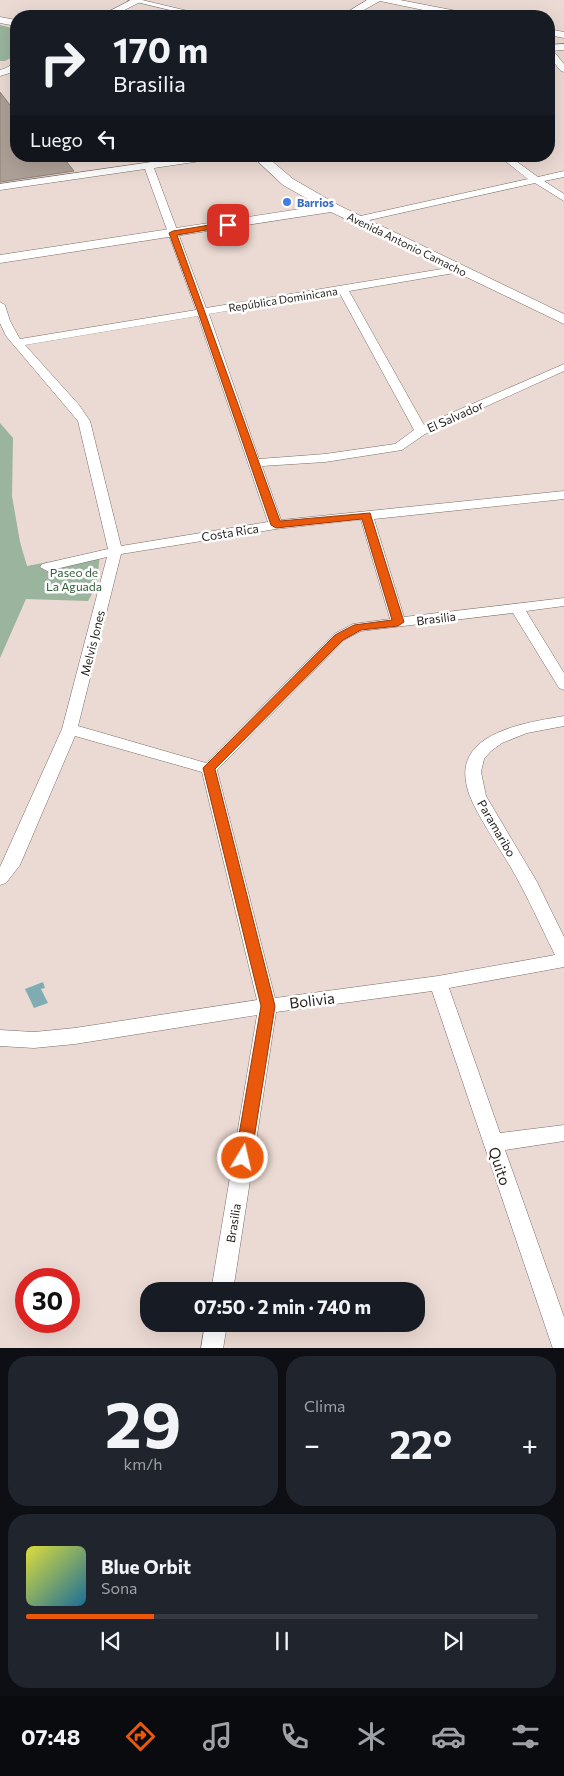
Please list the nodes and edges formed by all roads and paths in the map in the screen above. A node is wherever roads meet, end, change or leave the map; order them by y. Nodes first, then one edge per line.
1 (136, 0) edge
2 (375, 0) edge
3 (384, 0) edge
4 (117, 10) edge
5 (180, 10) edge
6 (357, 10) edge
7 (436, 10) edge
8 (555, 57) edge
9 (564, 69) edge
10 (170, 162) edge
11 (265, 162) edge
12 (511, 162) edge
13 (148, 165) junction
14 (564, 174) edge
15 (536, 180) junction
16 (0, 187) edge
17 (564, 198) edge
18 (333, 208) junction
19 (356, 220) junction
20 (173, 233) junction
21 (0, 259) edge
22 (460, 269) junction
23 (343, 289) junction
24 (0, 305) edge
25 (202, 312) junction
26 (564, 320) edge
27 (17, 343) junction
28 (564, 367) edge
29 (421, 430) junction
30 (255, 463) junction
31 (564, 494) edge
32 (366, 515) junction
33 (276, 525) junction
34 (116, 551) junction
35 (47, 567) dead end
36 (564, 602) edge
37 (517, 608) junction
38 (398, 622) junction
39 (564, 685) edge
40 (564, 721) edge
41 (70, 729) junction
42 (209, 768) junction
43 (0, 878) edge
44 (564, 955) edge
45 (564, 960) edge
46 (438, 983) junction
47 (268, 1006) junction
48 (0, 1038) edge
49 (564, 1133) edge
50 (492, 1143) junction
51 (223, 1282) edge
52 (215, 1332) edge
53 (212, 1348) edge
54 (564, 1348) edge

1 - 4 street
1 - 5 street
2 - 6 street
3 - 7 street
8 - 9 street
10 - 13 street
11 - 18 street, Avenida Antonio Camacho
12 - 15 street
13 - 16 street
13 - 20 street
14 - 15 street
15 - 17 street
15 - 19 street
18 - 19 street, Avenida Antonio Camacho
18 - 20 street
19 - 22 street, Avenida Antonio Camacho
20 - 21 street
20 - 25 street
22 - 23 street, República Dominicana
22 - 26 street, Avenida Antonio Camacho
23 - 25 street, República Dominicana
23 - 29 street
24 - 27 street, Melvis Jones
25 - 27 street, República Dominicana
25 - 30 street
27 - 34 street, Melvis Jones
28 - 29 street, El Salvador
29 - 30 street, El Salvador
30 - 33 street
31 - 32 street, Costa Rica
32 - 33 street, Costa Rica
32 - 38 street
33 - 34 street, Costa Rica
34 - 35 street, Costa Rica
34 - 41 street, Melvis Jones
36 - 37 street, Brasilia
37 - 38 street, Brasilia
37 - 39 street
38 - 42 street, Brasilia
40 - 44 street, Paramaribo
41 - 42 street
41 - 43 street, Melvis Jones
42 - 47 street, Brasilia
45 - 46 street, Bolivia
46 - 47 street, Bolivia
46 - 50 street, Quito
47 - 48 street, Bolivia
47 - 51 street, Brasilia
49 - 50 street
50 - 54 street, Quito
52 - 53 street

